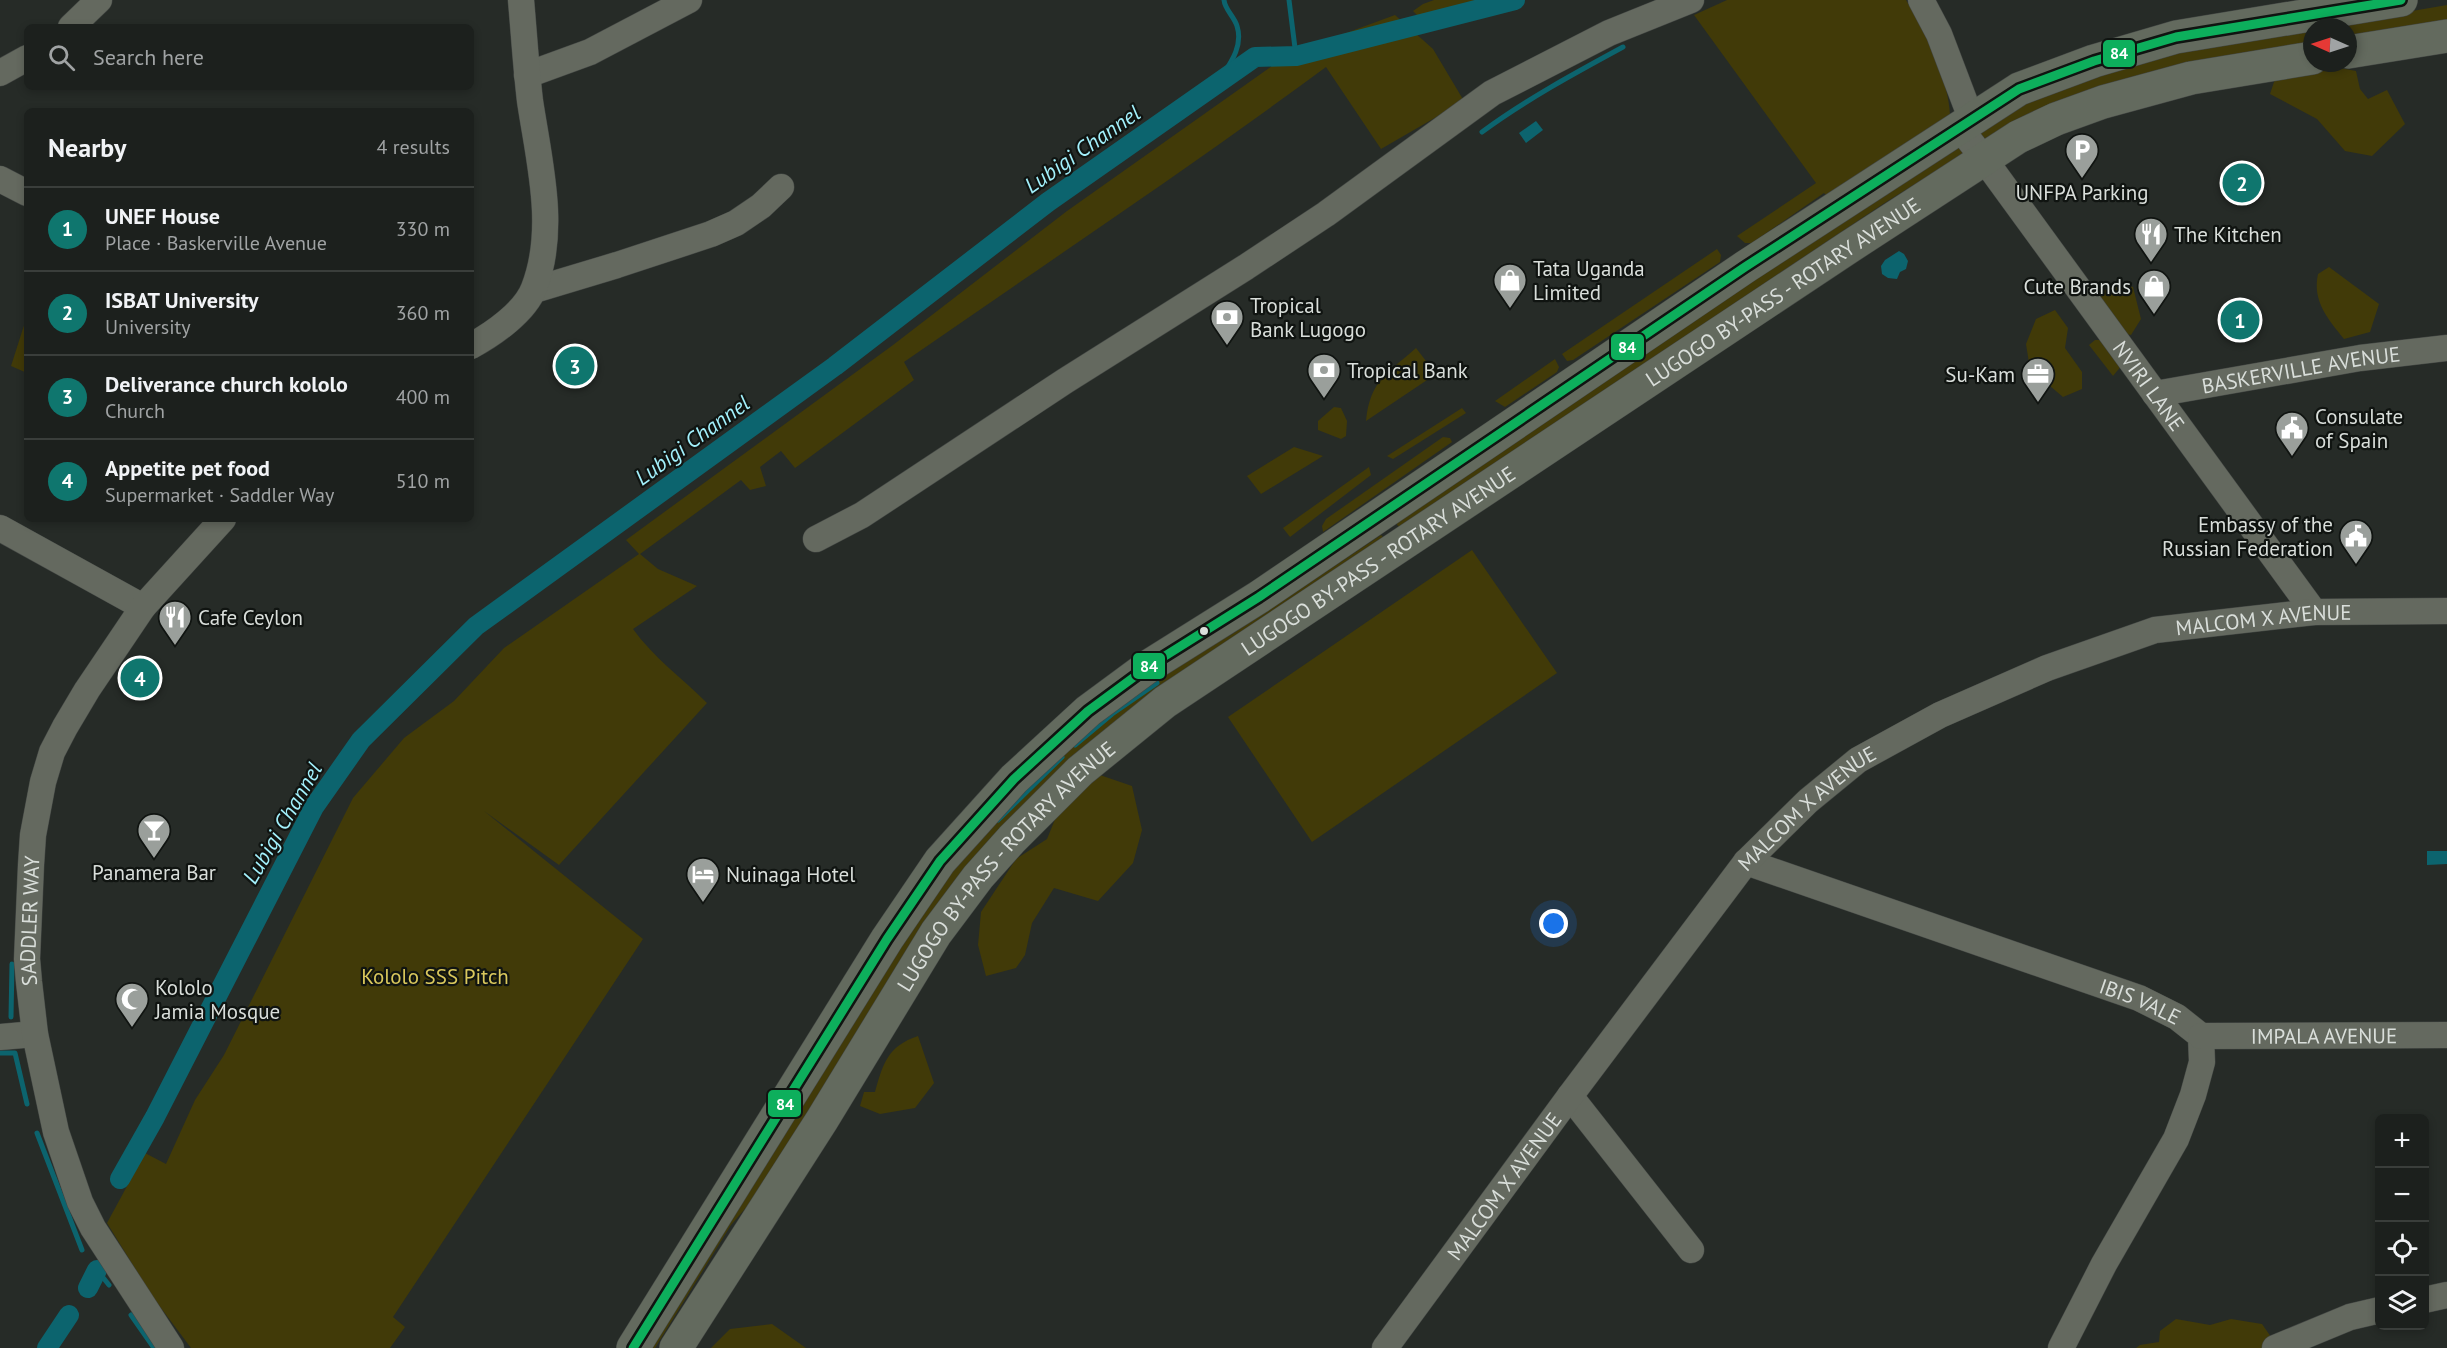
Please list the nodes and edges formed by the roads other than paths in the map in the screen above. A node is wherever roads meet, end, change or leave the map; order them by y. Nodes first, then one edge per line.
1 (99, 0) edge
2 (521, 0) edge
3 (689, 0) edge
4 (1691, 0) edge
5 (1921, 0) edge
6 (2401, 0) edge
7 (74, 24) edge
8 (2447, 36) edge
9 (2357, 51) edge
10 (2303, 59) edge
11 (24, 60) edge
12 (0, 73) edge
13 (527, 75) junction
14 (1966, 123) junction
15 (1984, 159) junction
16 (0, 179) edge
17 (781, 187) dead end
18 (24, 191) edge
19 (534, 290) junction
20 (474, 344) edge
21 (2447, 348) edge
22 (2155, 394) junction
23 (1374, 519) junction
24 (220, 522) edge
25 (0, 528) edge
26 (816, 539) dead end
27 (1399, 547) junction
28 (143, 607) junction
29 (2447, 611) edge
30 (2314, 612) junction
31 (1746, 861) junction
32 (35, 1034) junction
33 (2447, 1035) edge
34 (2201, 1036) junction
35 (0, 1037) edge
36 (1570, 1096) junction
37 (1691, 1250) dead end
38 (2447, 1295) edge
39 (2429, 1299) edge
40 (2375, 1311) edge
41 (171, 1348) edge
42 (633, 1348) edge
43 (676, 1348) edge
44 (1385, 1348) edge
45 (2061, 1348) edge
46 (2275, 1348) edge

1 - 7 street
2 - 13 street
3 - 13 street
4 - 26 street
5 - 14 street, NVIRI LANE
6 - 14 main road, LUGOGO BY-PASS - ROTARY AVENUE
8 - 9 main road
10 - 15 main road, LUGOGO BY-PASS - ROTARY AVENUE
11 - 12 street
13 - 19 street
14 - 15 street, NVIRI LANE
14 - 23 main road, LUGOGO BY-PASS - ROTARY AVENUE
15 - 22 street, NVIRI LANE
15 - 27 main road, LUGOGO BY-PASS - ROTARY AVENUE
16 - 18 street
17 - 19 street
19 - 20 street
21 - 22 street, BASKERVILLE AVENUE
22 - 30 street, NVIRI LANE
23 - 27 main road
23 - 42 main road, LUGOGO BY-PASS - ROTARY AVENUE
24 - 28 street, SADDLER WAY
25 - 28 street
27 - 43 main road, LUGOGO BY-PASS - ROTARY AVENUE
28 - 32 street, SADDLER WAY
29 - 30 street, MALCOM X AVENUE
30 - 31 street, MALCOM X AVENUE
31 - 34 street, IBIS VALE
31 - 36 street, MALCOM X AVENUE
32 - 35 street
32 - 41 street, SADDLER WAY
33 - 34 street, IMPALA AVENUE
34 - 45 street, IBIS VALE
36 - 37 street
36 - 44 street, MALCOM X AVENUE
38 - 39 street
40 - 46 street

